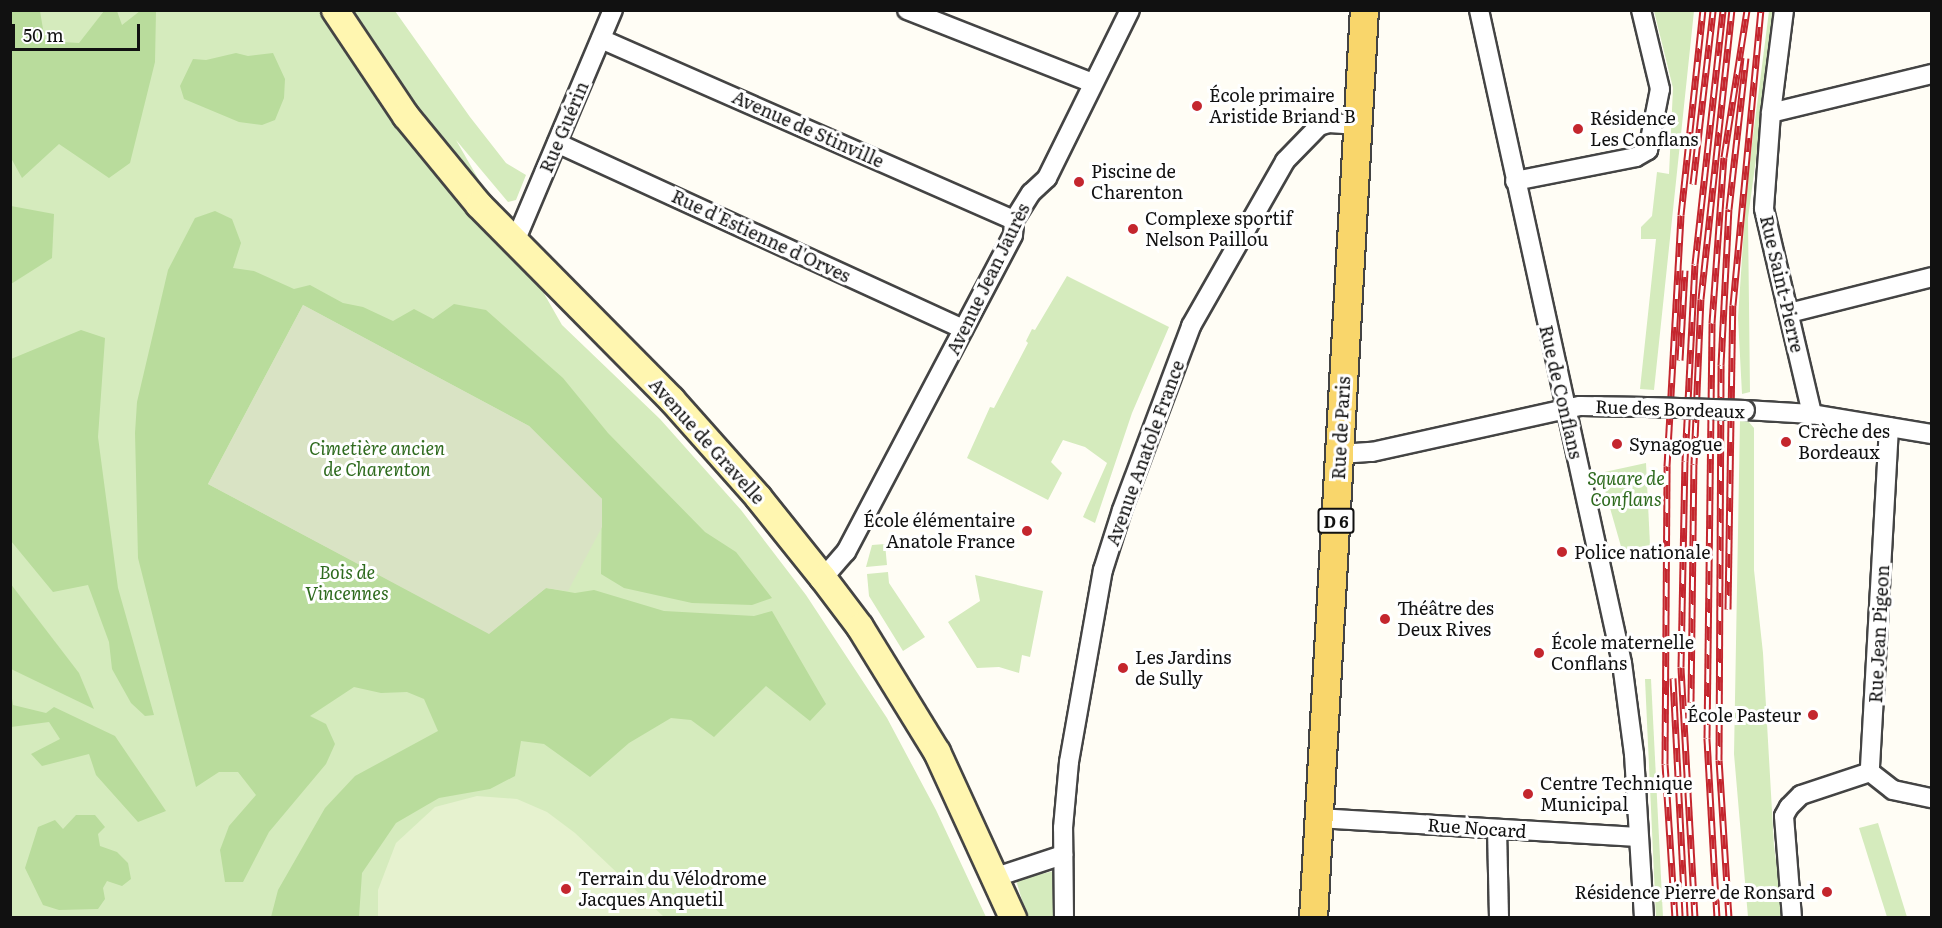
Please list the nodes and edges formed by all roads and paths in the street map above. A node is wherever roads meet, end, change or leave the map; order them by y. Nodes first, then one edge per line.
1 (335, 10) edge
2 (614, 10) edge
3 (907, 10) edge
4 (1130, 10) edge
5 (1364, 10) edge
6 (1479, 10) edge
7 (1641, 10) edge
8 (1784, 10) edge
9 (601, 39) junction
10 (1932, 74) edge
11 (1092, 83) junction
12 (1771, 113) junction
13 (1358, 125) junction
14 (557, 143) junction
15 (1515, 181) junction
16 (1014, 220) junction
17 (514, 244) junction
18 (1932, 277) edge
19 (1789, 313) junction
20 (964, 329) junction
21 (1566, 410) junction
22 (1812, 414) junction
23 (1889, 427) junction
24 (1932, 434) edge
25 (1340, 454) junction
26 (823, 578) junction
27 (1870, 772) junction
28 (1932, 798) edge
29 (1318, 818) junction
30 (1497, 829) junction
31 (1637, 837) junction
32 (1063, 855) junction
33 (996, 877) junction
34 (1013, 918) edge
35 (1064, 918) edge
36 (1313, 918) edge
37 (1499, 918) edge
38 (1644, 918) edge
39 (1792, 918) edge

1 - 17 street, Avenue de Gravelle
2 - 9 street, Rue Guérin
3 - 11 street
4 - 11 street, Avenue Jean Jaurès
5 - 13 main road, Rue de Paris / D 6
6 - 15 street, Rue de Conflans
7 - 15 street
8 - 12 street, Rue Saint-Pierre
9 - 14 street, Rue Guérin
9 - 16 street, Avenue de Stinville
10 - 12 street
11 - 16 street, Avenue Jean Jaurès
12 - 19 street, Rue Saint-Pierre
13 - 25 main road, Rue de Paris / D 6
13 - 32 street, Avenue Anatole France
14 - 17 street, Rue Guérin
14 - 20 street, Rue d'Estienne d'Orves
15 - 21 street, Rue de Conflans
16 - 20 street, Avenue Jean Jaurès
17 - 26 street, Avenue de Gravelle
18 - 19 street
19 - 22 street, Rue Saint-Pierre
20 - 26 street, Avenue Jean Jaurès
21 - 22 street, Rue des Bordeaux, bridge
21 - 25 street, Rue des Bordeaux
21 - 31 street, Rue de Conflans
22 - 23 street, Rue des Bordeaux
23 - 24 street, Rue des Bordeaux
23 - 27 street, Rue Jean Pigeon
25 - 29 main road, Rue de Paris / D 6
26 - 33 street, Avenue de Gravelle
27 - 28 street
27 - 39 street
29 - 30 street, Rue Nocard
29 - 36 main road, Rue de Paris / D 6
30 - 31 street, Rue Nocard
30 - 37 street
31 - 38 street, Rue de Conflans
32 - 33 street
32 - 35 street, Avenue Anatole France
33 - 34 street, Avenue de Gravelle

